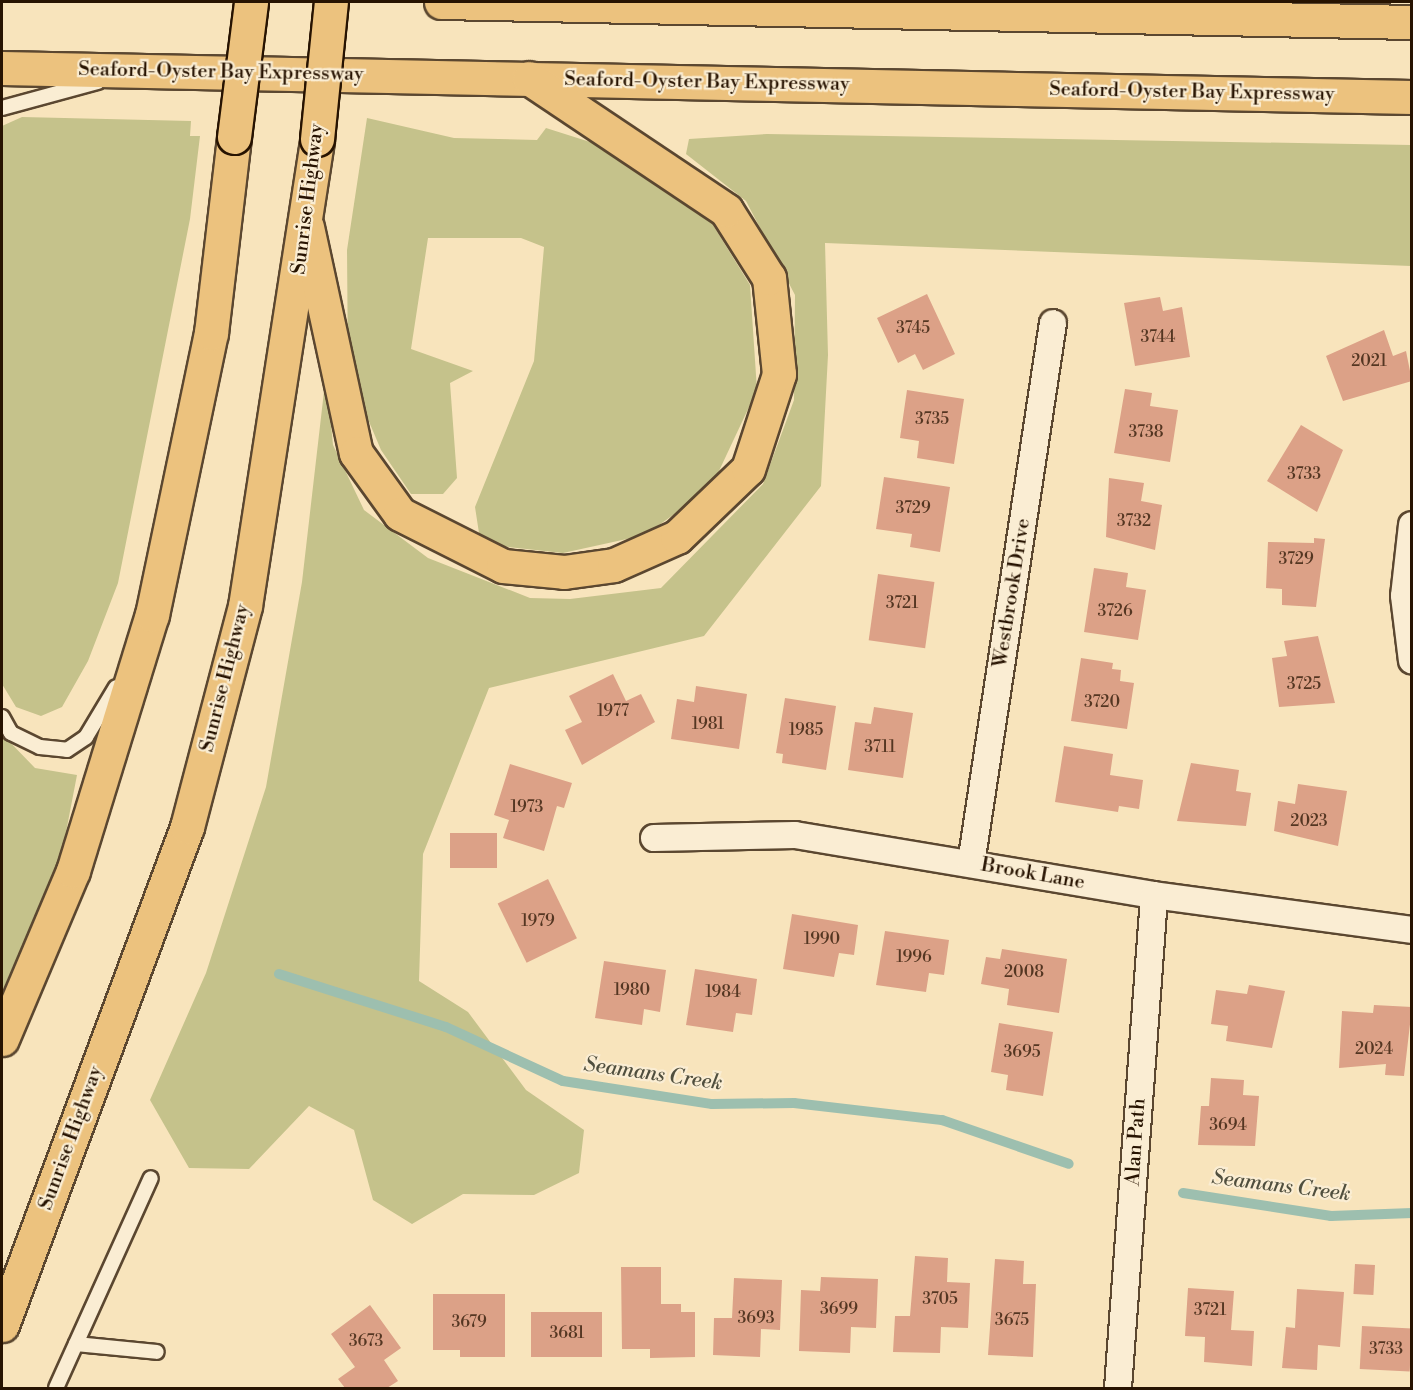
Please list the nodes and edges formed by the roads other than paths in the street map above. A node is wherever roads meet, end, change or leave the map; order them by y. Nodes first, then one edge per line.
1 (251, 2) edge
2 (331, 2) edge
3 (441, 2) edge
4 (533, 2) edge
5 (1412, 22) edge
6 (2, 68) edge
7 (154, 71) junction
8 (529, 78) junction
9 (1412, 97) edge
10 (2, 108) edge
11 (307, 227) junction
12 (1053, 323) dead end
13 (1412, 525) edge
14 (152, 615) junction
15 (1412, 661) edge
16 (2, 717) edge
17 (654, 838) dead end
18 (972, 864) junction
19 (1154, 895) junction
20 (1412, 930) edge
21 (2, 1039) edge
22 (151, 1178) dead end
23 (2, 1325) edge
24 (76, 1344) junction
25 (157, 1352) dead end
26 (56, 1389) edge
27 (1118, 1389) edge

1 - 14 highway, bridge
2 - 11 highway, Sunrise Highway, bridge
3 - 4 highway
4 - 5 highway
6 - 7 highway, Seaford-Oyster Bay Expressway
7 - 8 highway, Seaford-Oyster Bay Expressway
7 - 10 lane
8 - 9 highway, Seaford-Oyster Bay Expressway
8 - 11 highway
11 - 23 highway, Sunrise Highway
12 - 18 street, Westbrook Drive
13 - 15 street
14 - 16 lane
14 - 21 highway
17 - 18 street, Brook Lane
18 - 19 street, Brook Lane
19 - 20 street, Brook Lane
19 - 27 street, Alan Path
22 - 24 lane
24 - 25 lane
24 - 26 lane

